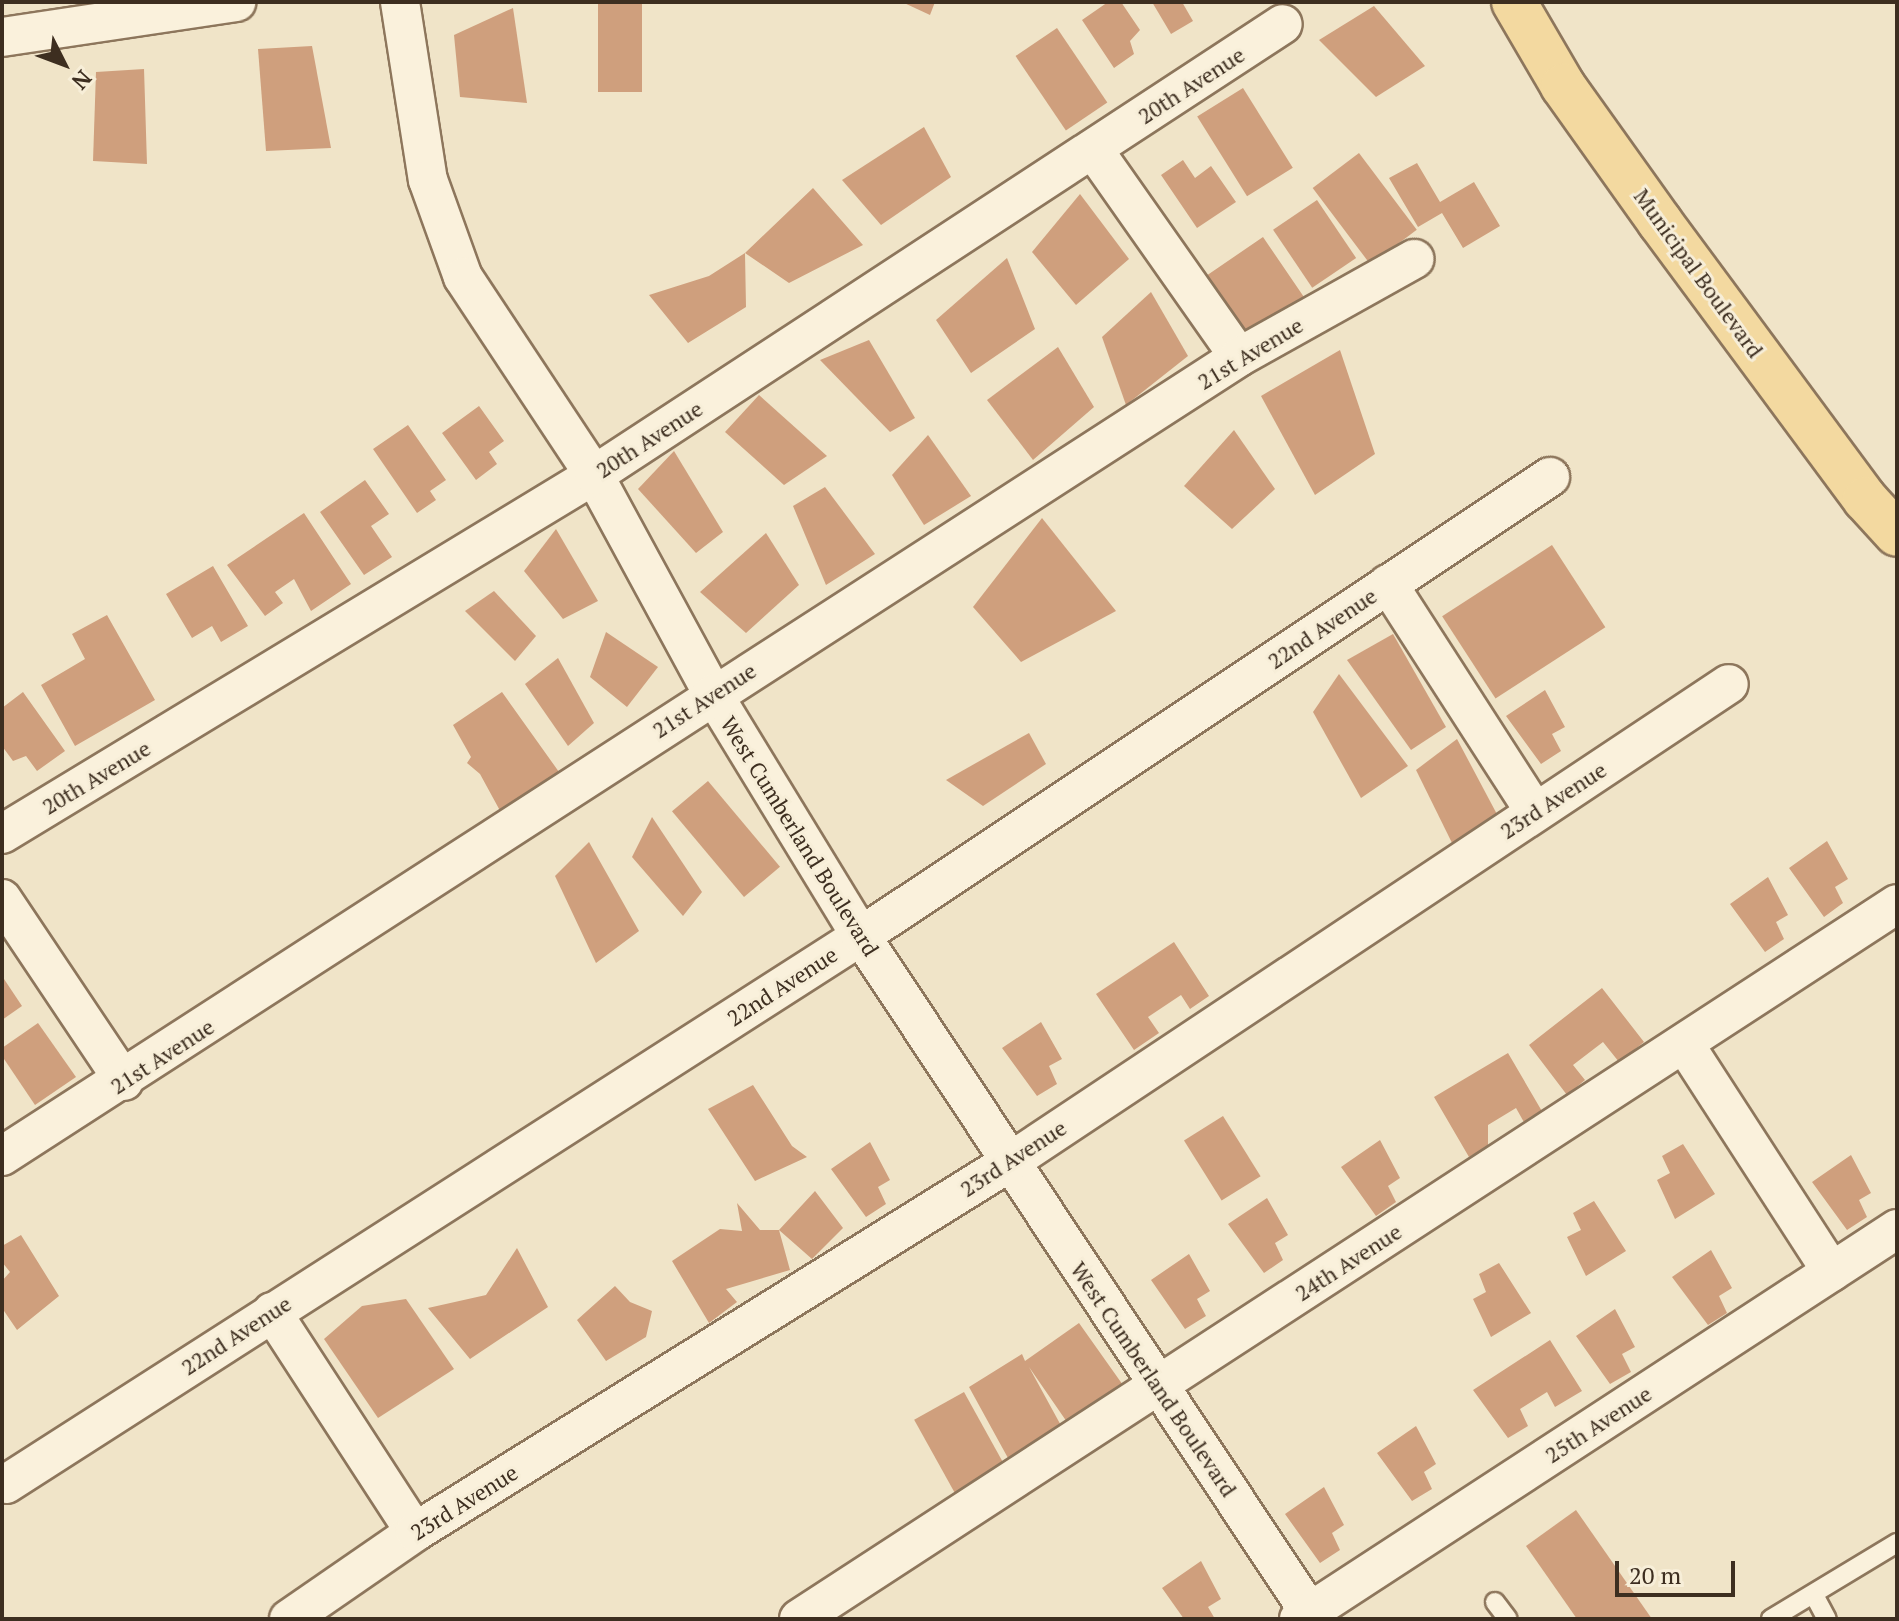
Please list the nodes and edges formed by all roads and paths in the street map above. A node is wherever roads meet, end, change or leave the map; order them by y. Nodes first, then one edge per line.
1 (236, 2) edge
2 (400, 2) edge
3 (1514, 2) edge
4 (1283, 24) dead end
5 (2, 37) edge
6 (1093, 149) junction
7 (1414, 259) dead end
8 (1239, 357) junction
9 (594, 475) junction
10 (1550, 477) dead end
11 (1897, 534) edge
12 (1388, 584) junction
13 (1729, 684) dead end
14 (713, 694) junction
15 (1535, 812) junction
16 (2, 834) edge
17 (2, 899) edge
18 (1897, 904) edge
19 (861, 936) junction
20 (1685, 1045) junction
21 (124, 1081) junction
22 (2, 1156) edge
23 (1010, 1162) junction
24 (1897, 1229) edge
25 (1832, 1272) junction
26 (272, 1312) junction
27 (1157, 1386) junction
28 (6, 1484) dead end
29 (415, 1532) junction
30 (1897, 1543) edge
31 (1814, 1595) junction
32 (1495, 1602) dead end
33 (1308, 1617) edge
34 (289, 1619) edge
35 (799, 1619) edge
36 (1508, 1619) edge
37 (1771, 1619) edge
38 (1827, 1619) edge

1 - 5 street
2 - 9 street, West Cumberland Boulevard
3 - 11 main road, Municipal Boulevard
4 - 6 street, 20th Avenue
6 - 8 street
6 - 9 street, 20th Avenue
7 - 8 street, 21st Avenue
8 - 14 street, 21st Avenue
9 - 14 street, West Cumberland Boulevard
9 - 16 street, 20th Avenue
10 - 12 street, 22nd Avenue
12 - 15 street
12 - 19 street, 22nd Avenue
13 - 15 street, 23rd Avenue
14 - 19 street, West Cumberland Boulevard
14 - 21 street, 21st Avenue
15 - 23 street, 23rd Avenue
17 - 21 street
18 - 20 street, 24th Avenue
19 - 23 street, West Cumberland Boulevard
19 - 26 street, 22nd Avenue
20 - 25 street
20 - 27 street, 24th Avenue
21 - 22 street, 21st Avenue
23 - 27 street, West Cumberland Boulevard
23 - 29 street, 23rd Avenue
24 - 25 street, 25th Avenue
25 - 33 street, 25th Avenue
26 - 28 street, 22nd Avenue
26 - 29 street
27 - 33 street, West Cumberland Boulevard
27 - 35 street, 24th Avenue
29 - 34 street, 23rd Avenue
30 - 31 lane
31 - 37 lane
31 - 38 lane
32 - 36 lane

